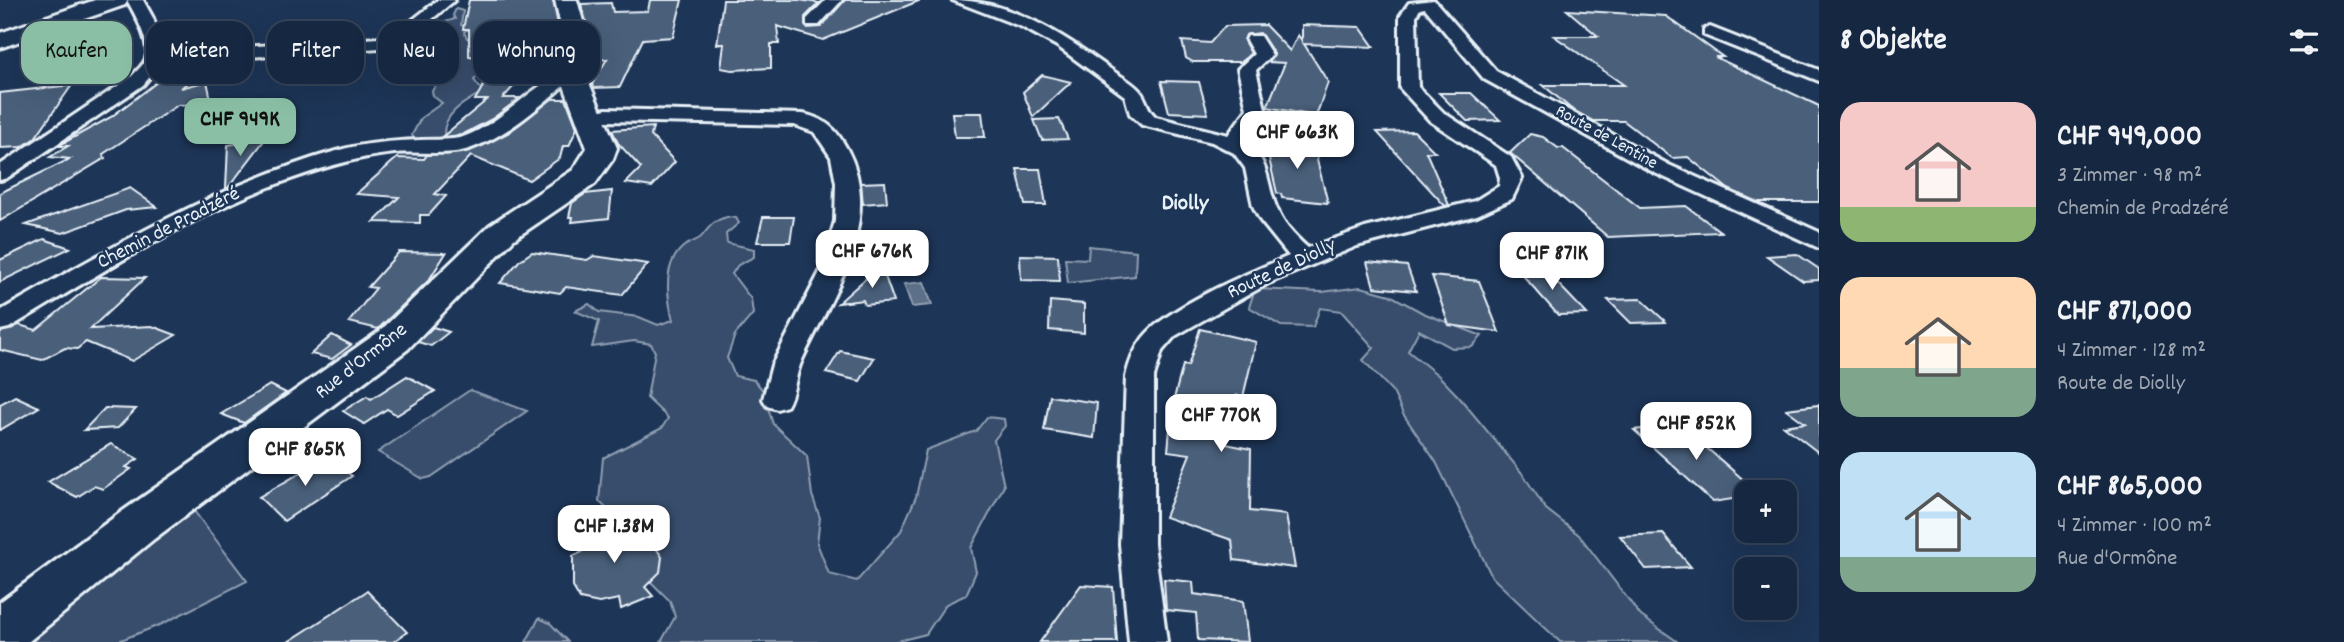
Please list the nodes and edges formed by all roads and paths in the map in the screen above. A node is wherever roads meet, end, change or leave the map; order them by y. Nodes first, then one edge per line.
1 (117, 0) edge
2 (135, 0) edge
3 (447, 0) edge
4 (566, 0) edge
5 (834, 0) edge
6 (960, 0) edge
7 (1427, 1) edge
8 (146, 22) edge
9 (813, 22) dead end
10 (1710, 32) dead end
11 (1254, 40) dead end
12 (0, 41) edge
13 (253, 52) edge
14 (146, 70) edge
15 (1819, 76) edge
16 (584, 100) junction
17 (1232, 144) junction
18 (0, 174) edge
19 (1818, 239) edge
20 (1304, 256) junction
21 (0, 322) edge
22 (777, 399) dead end
23 (0, 633) edge
24 (1148, 642) edge

1 - 12 street
2 - 8 street
3 - 13 street
4 - 16 street
5 - 9 street
6 - 17 street
7 - 19 street, Route de Lentine
7 - 20 street, Route de Diolly
10 - 15 street
11 - 17 street
14 - 18 street
16 - 21 street, Chemin de Pradzéré
16 - 22 street
16 - 23 street, Rue d'Ormône
17 - 20 street
20 - 24 street, Route de Diolly

